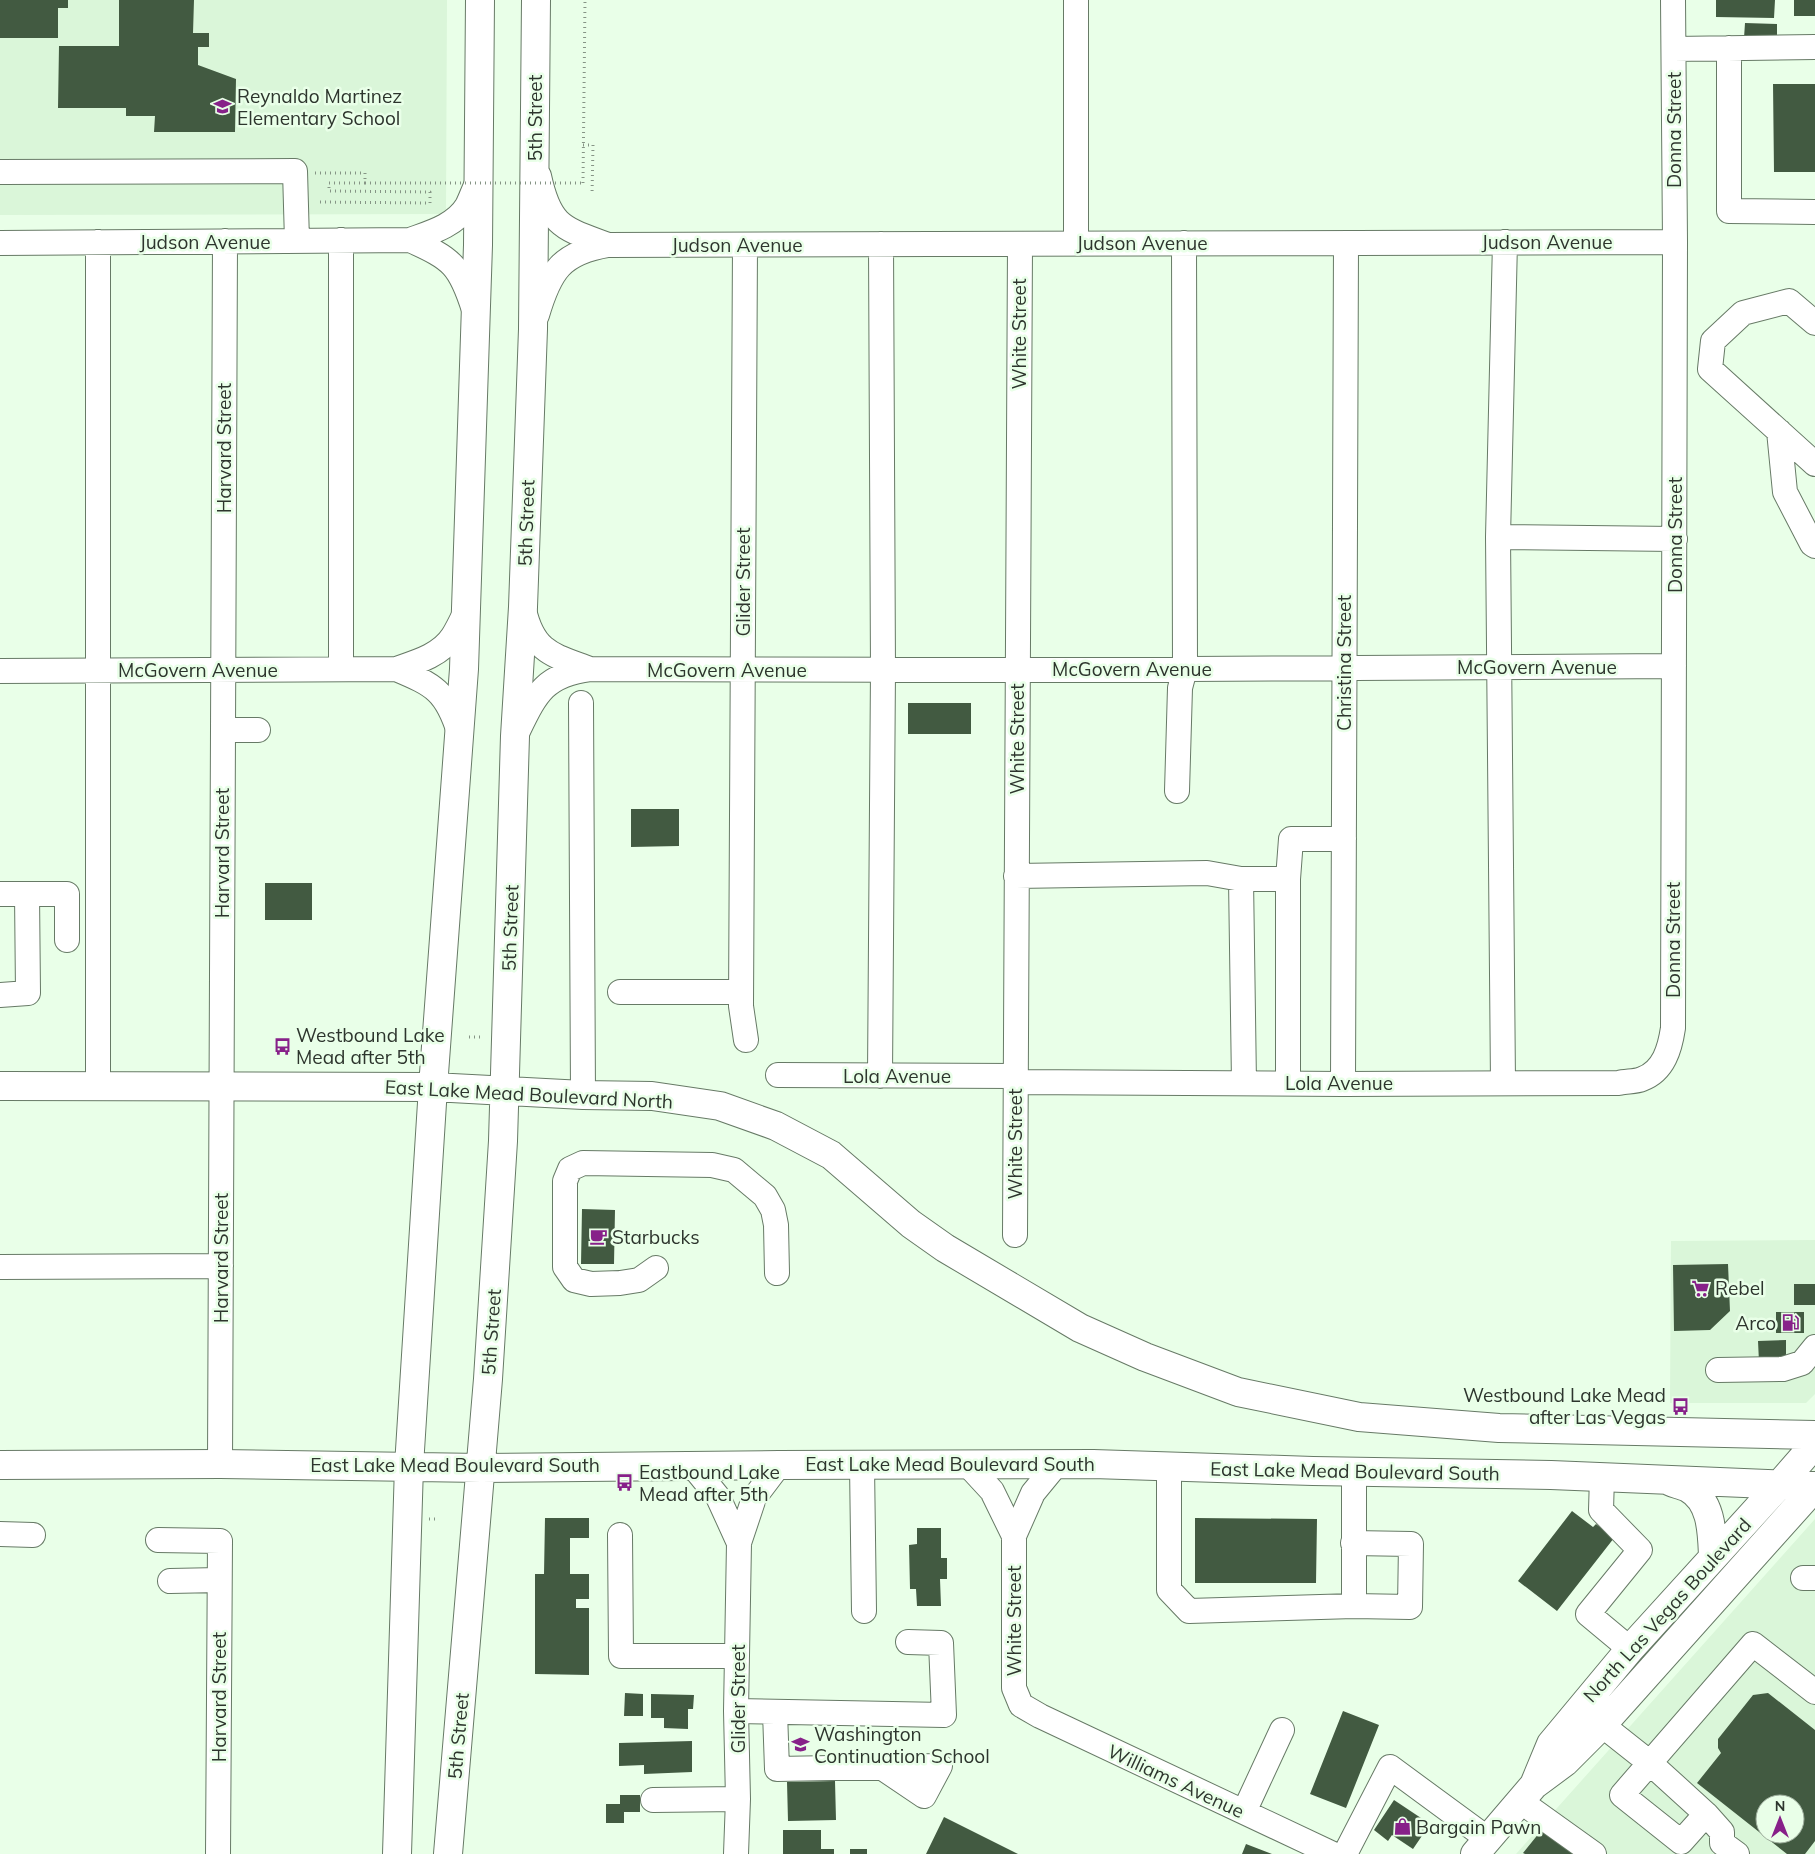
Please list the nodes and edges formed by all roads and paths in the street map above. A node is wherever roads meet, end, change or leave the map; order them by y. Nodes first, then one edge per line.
1 (480, 0) edge
2 (536, 0) edge
3 (585, 0) edge
4 (1076, 0) edge
5 (1674, 0) edge
6 (1815, 47) edge
7 (1674, 48) junction
8 (1729, 48) junction
9 (583, 145) junction
10 (534, 153) junction
11 (0, 172) edge
12 (312, 173) dead end
13 (478, 181) junction
14 (366, 183) junction
15 (592, 195) dead end
16 (312, 202) dead end
17 (1815, 212) edge
18 (341, 240) junction
19 (410, 240) junction
20 (297, 241) junction
21 (98, 242) junction
22 (225, 242) junction
23 (1505, 242) junction
24 (1675, 242) junction
25 (0, 243) edge
26 (1346, 243) junction
27 (881, 244) junction
28 (1020, 244) junction
29 (1076, 244) junction
30 (1184, 244) junction
31 (608, 245) junction
32 (745, 245) junction
33 (476, 314) junction
34 (1811, 315) edge
35 (533, 329) junction
36 (1779, 431) junction
37 (1815, 464) edge
38 (1498, 537) junction
39 (1674, 539) junction
40 (1815, 546) edge
41 (524, 607) junction
42 (466, 611) junction
43 (1674, 666) junction
44 (1500, 667) junction
45 (396, 668) junction
46 (1344, 668) junction
47 (341, 669) junction
48 (590, 669) junction
49 (1185, 669) junction
50 (98, 670) junction
51 (223, 670) junction
52 (743, 670) junction
53 (883, 670) junction
54 (1018, 670) junction
55 (0, 671) edge
56 (581, 703) dead end
57 (223, 730) junction
58 (258, 730) dead end
59 (459, 732) junction
60 (515, 736) junction
61 (1177, 791) dead end
62 (1344, 839) junction
63 (1016, 876) junction
64 (1241, 879) junction
65 (1288, 879) junction
66 (0, 894) edge
67 (27, 894) junction
68 (67, 940) dead end
69 (620, 992) dead end
70 (741, 992) junction
71 (0, 995) edge
72 (468, 1037) dead end
73 (485, 1037) dead end
74 (746, 1040) dead end
75 (1659, 1067) joint
76 (778, 1075) dead end
77 (880, 1076) junction
78 (1015, 1079) junction
79 (1244, 1083) junction
80 (1288, 1083) junction
81 (1503, 1083) junction
82 (1342, 1084) junction
83 (0, 1086) edge
84 (98, 1087) junction
85 (222, 1087) junction
86 (433, 1087) junction
87 (504, 1092) junction
88 (583, 1095) junction
89 (1015, 1235) dead end
90 (221, 1266) junction
91 (0, 1267) edge
92 (656, 1268) dead end
93 (777, 1273) dead end
94 (1815, 1348) edge
95 (1718, 1370) dead end
96 (1815, 1435) edge
97 (1815, 1444) edge
98 (29, 1464) junction
99 (220, 1464) junction
100 (0, 1465) edge
101 (692, 1465) junction
102 (779, 1465) junction
103 (862, 1465) junction
104 (968, 1465) junction
105 (1056, 1465) junction
106 (1169, 1465) junction
107 (409, 1466) junction
108 (481, 1468) junction
109 (1354, 1472) junction
110 (1602, 1478) junction
111 (0, 1480) edge
112 (1665, 1480) junction
113 (1780, 1484) junction
114 (1815, 1486) edge
115 (0, 1534) edge
116 (33, 1535) dead end
117 (620, 1535) dead end
118 (1014, 1536) junction
119 (158, 1540) dead end
120 (739, 1543) junction
121 (1353, 1543) junction
122 (1714, 1556) junction
123 (219, 1580) junction
124 (170, 1581) dead end
125 (1354, 1606) junction
126 (864, 1611) dead end
127 (908, 1642) dead end
128 (1630, 1649) junction
129 (737, 1656) junction
130 (1815, 1692) edge
131 (1020, 1705) joint
132 (736, 1711) junction
133 (775, 1712) junction
134 (1602, 1725) junction
135 (1282, 1730) dead end
136 (1650, 1763) junction
137 (881, 1767) dead end
138 (1527, 1793) junction
139 (738, 1798) junction
140 (653, 1800) dead end
141 (1244, 1812) junction
142 (1706, 1814) junction
143 (1482, 1846) edge
144 (1724, 1850) edge
145 (218, 1854) edge
146 (397, 1854) edge
147 (448, 1854) edge
148 (736, 1854) edge
149 (1333, 1854) edge
150 (1345, 1854) edge
151 (1594, 1854) edge

1 - 13 main road
2 - 10 main road, 5th Street
3 - 9 path
4 - 29 street
5 - 7 street, Donna Street
6 - 8 street
7 - 8 street
7 - 24 street, Donna Street
8 - 17 street
9 - 14 path, bridge
9 - 15 path
10 - 31 street, Judson Avenue
10 - 35 main road, 5th Street
11 - 20 street
12 - 14 path
13 - 19 street, Judson Avenue
13 - 33 main road
14 - 16 path
18 - 19 street, Judson Avenue
18 - 20 street, Judson Avenue
18 - 47 street
19 - 33 street, Judson Avenue
20 - 22 street, Judson Avenue
21 - 22 street, Judson Avenue
21 - 25 street, Judson Avenue
21 - 50 street
22 - 51 street, Harvard Street
23 - 24 street, Judson Avenue
23 - 26 street, Judson Avenue
23 - 38 street
24 - 39 street, Donna Street
26 - 30 street, Judson Avenue
26 - 46 street, Christina Street
27 - 28 street, Judson Avenue
27 - 32 street, Judson Avenue
27 - 53 street
28 - 29 street, Judson Avenue
28 - 54 street, White Street
29 - 30 street, Judson Avenue
30 - 49 street
31 - 32 street, Judson Avenue
31 - 35 street, Judson Avenue
32 - 52 street, Glider Street
33 - 42 main road
34 - 36 street
35 - 41 main road, 5th Street
36 - 37 street
36 - 40 street
38 - 39 street
38 - 44 street
39 - 43 street, Donna Street
41 - 48 street, McGovern Avenue
41 - 60 main road, 5th Street
42 - 45 street, McGovern Avenue
42 - 59 main road
43 - 44 street, McGovern Avenue
43 - 75 street, Donna Street
44 - 46 street, McGovern Avenue
44 - 81 street
45 - 47 street, McGovern Avenue
45 - 59 street, McGovern Avenue
46 - 49 street, McGovern Avenue
46 - 62 street, Christina Street
47 - 51 street, McGovern Avenue
48 - 52 street, McGovern Avenue
48 - 60 street, McGovern Avenue
49 - 54 street, McGovern Avenue
49 - 61 street
50 - 51 street, McGovern Avenue
50 - 55 street, McGovern Avenue
50 - 84 street
51 - 57 street, Harvard Street
52 - 53 street, McGovern Avenue
52 - 70 street, Glider Street
53 - 54 street, McGovern Avenue
53 - 77 street
54 - 63 street, White Street
56 - 88 street
57 - 58 street
57 - 85 street, Harvard Street
59 - 86 main road
60 - 87 main road, 5th Street
62 - 65 street
62 - 82 street, Christina Street
63 - 64 street
63 - 78 street, White Street
64 - 65 street
64 - 79 street
65 - 80 street
66 - 67 street
67 - 68 street
67 - 71 street
69 - 70 street
70 - 74 street, Glider Street
72 - 73 path
75 - 81 street, Lola Avenue
76 - 77 street, Lola Avenue
77 - 78 street, Lola Avenue
78 - 79 street, Lola Avenue
78 - 89 street, White Street
79 - 80 street, Lola Avenue
80 - 82 street, Lola Avenue
81 - 82 street, Lola Avenue
83 - 84 main road, East Lake Mead Boulevard North
84 - 85 main road, East Lake Mead Boulevard North
85 - 86 main road, East Lake Mead Boulevard North
85 - 90 street, Harvard Street
86 - 87 main road, East Lake Mead Boulevard North
86 - 107 main road
87 - 88 main road, East Lake Mead Boulevard North
87 - 108 main road, 5th Street
88 - 96 main road, East Lake Mead Boulevard North
90 - 91 street
90 - 99 street, Harvard Street
92 - 93 street
94 - 95 street
97 - 113 main road, North Las Vegas Boulevard
98 - 99 main road, East Lake Mead Boulevard South
98 - 100 main road, East Lake Mead Boulevard South
98 - 111 main road
99 - 107 main road, East Lake Mead Boulevard South
101 - 102 main road, East Lake Mead Boulevard South
101 - 108 main road, East Lake Mead Boulevard South
101 - 120 street, Glider Street
102 - 103 main road, East Lake Mead Boulevard South
102 - 120 street, Glider Street
103 - 104 main road, East Lake Mead Boulevard South
103 - 126 street
104 - 105 main road, East Lake Mead Boulevard South
104 - 118 street, White Street
105 - 106 main road, East Lake Mead Boulevard South
105 - 118 street, White Street
106 - 109 main road, East Lake Mead Boulevard South
106 - 125 street
107 - 108 main road, East Lake Mead Boulevard South
107 - 146 main road
108 - 147 main road, 5th Street
109 - 110 main road, East Lake Mead Boulevard South
109 - 121 street
110 - 112 main road, East Lake Mead Boulevard South
110 - 128 street
112 - 113 main road, East Lake Mead Boulevard South
112 - 122 main road
113 - 114 main road, East Lake Mead Boulevard South
113 - 122 main road, North Las Vegas Boulevard
114 - 134 main road, North Las Vegas Boulevard
115 - 116 street
117 - 129 street
118 - 131 street, White Street
119 - 123 street, Harvard Street
120 - 129 street, Glider Street
121 - 125 street
121 - 125 street
122 - 128 main road, North Las Vegas Boulevard
123 - 124 street
123 - 145 street, Harvard Street
127 - 133 street
128 - 138 main road, North Las Vegas Boulevard
129 - 132 street, Glider Street
130 - 136 street
131 - 141 street, Williams Avenue
132 - 133 street
132 - 139 street, Glider Street
133 - 137 street
134 - 136 street
134 - 138 main road, North Las Vegas Boulevard
135 - 141 street
136 - 142 street
136 - 142 street
138 - 143 main road, North Las Vegas Boulevard
138 - 151 street
139 - 140 street
139 - 148 street, Glider Street
141 - 149 street, Williams Avenue
142 - 144 street
143 - 150 street

